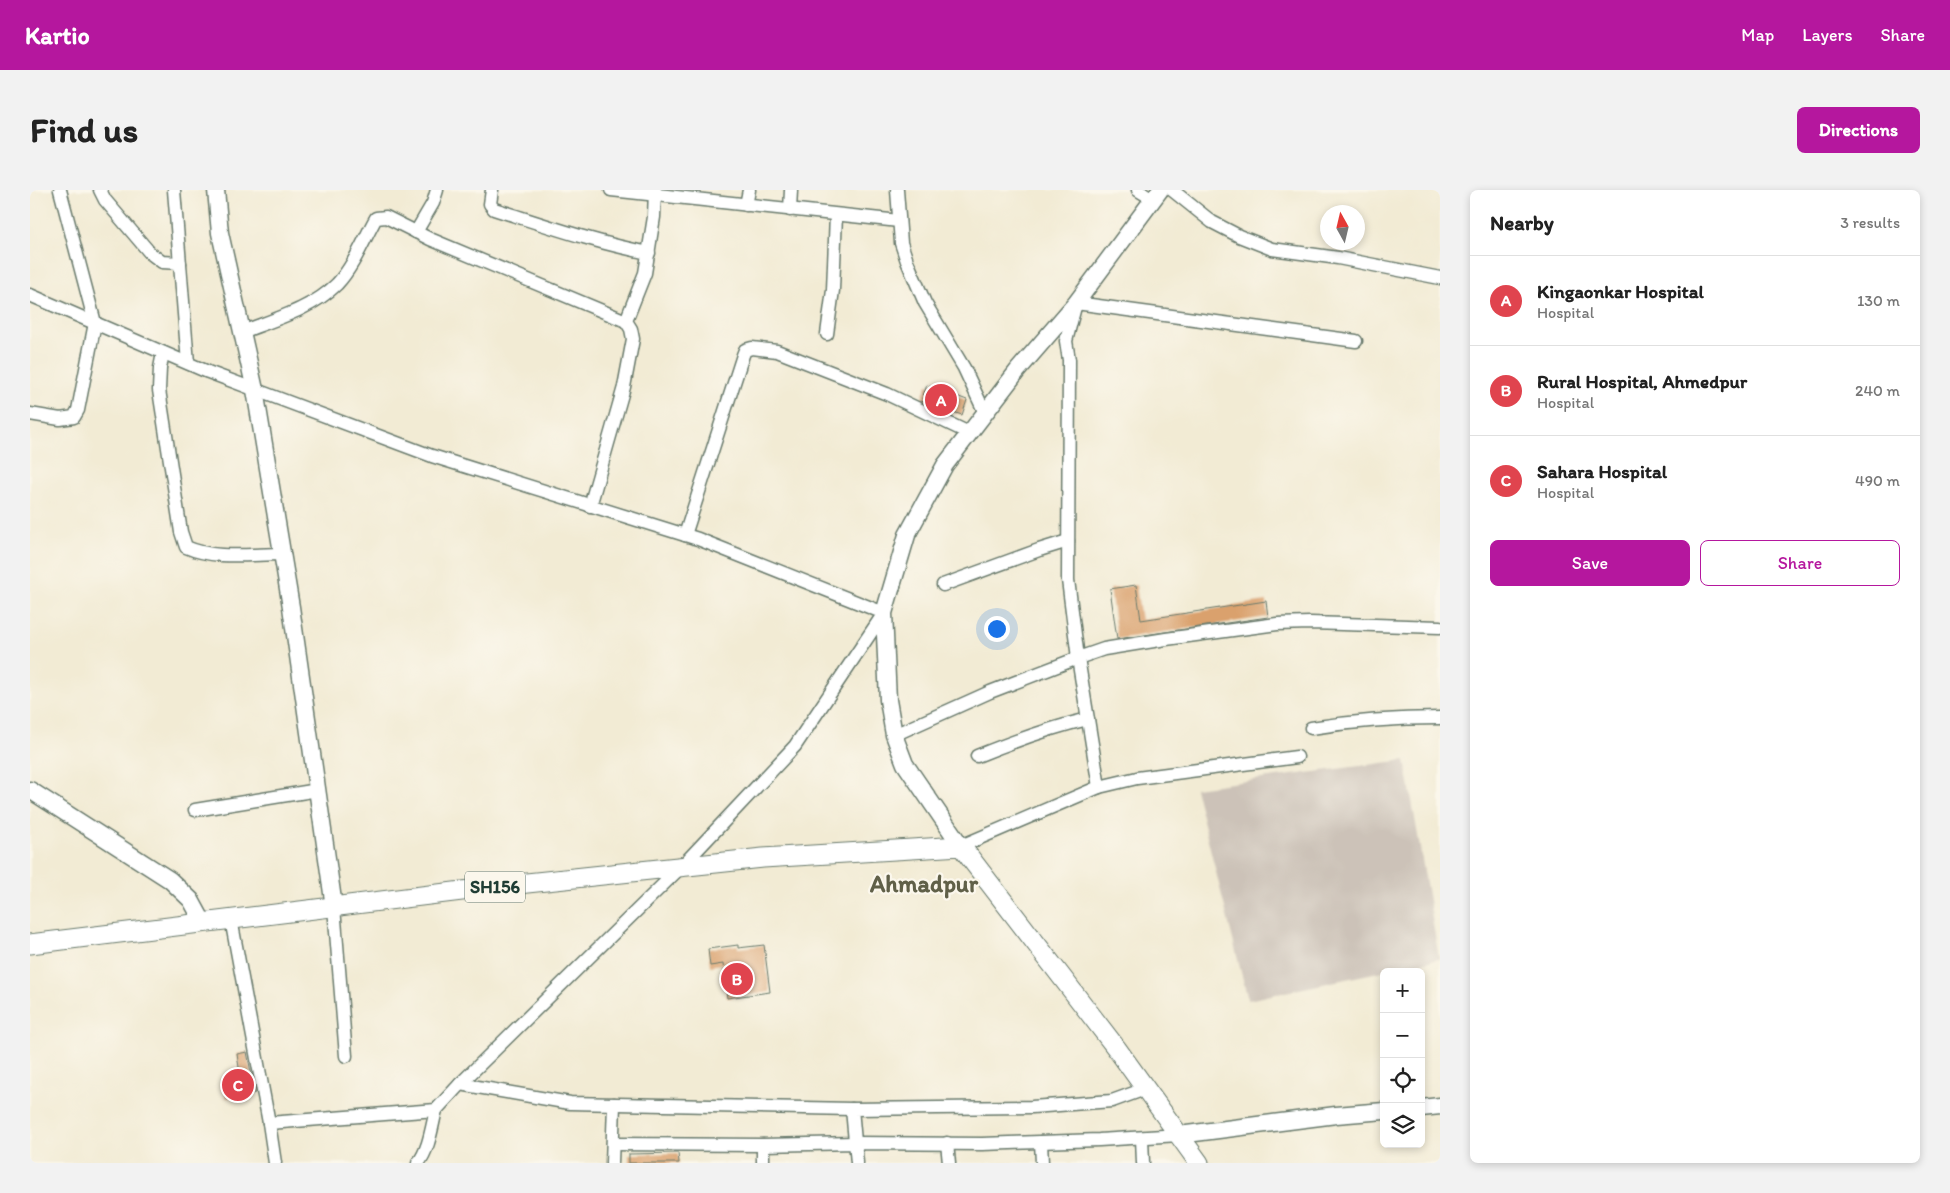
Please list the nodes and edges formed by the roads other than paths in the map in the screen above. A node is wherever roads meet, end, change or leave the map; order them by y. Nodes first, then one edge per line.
1 (60, 190) edge
2 (100, 190) edge
3 (174, 190) edge
4 (216, 190) edge
5 (437, 190) edge
6 (492, 190) edge
7 (611, 190) edge
8 (749, 190) edge
9 (792, 190) edge
10 (897, 190) edge
11 (1138, 190) edge
12 (1172, 190) edge
13 (655, 192) edge
14 (1156, 195) edge
15 (746, 205) junction
16 (790, 210) junction
17 (836, 215) junction
18 (899, 222) junction
19 (416, 232) junction
20 (649, 253) junction
21 (180, 263) junction
22 (1440, 278) edge
23 (30, 295) edge
24 (1076, 303) junction
25 (626, 321) junction
26 (95, 323) junction
27 (242, 332) junction
28 (827, 334) dead end
29 (1356, 341) dead end
30 (163, 353) junction
31 (188, 363) junction
32 (255, 390) junction
33 (985, 413) junction
34 (30, 414) edge
35 (969, 433) junction
36 (590, 506) junction
37 (686, 535) junction
38 (1068, 541) junction
39 (282, 554) junction
40 (943, 585) dead end
41 (884, 613) junction
42 (1440, 627) edge
43 (1078, 658) junction
44 (1440, 718) edge
45 (1088, 719) junction
46 (1311, 728) dead end
47 (894, 735) junction
48 (977, 756) dead end
49 (1297, 758) dead end
50 (1099, 787) junction
51 (30, 790) edge
52 (318, 790) junction
53 (195, 810) dead end
54 (961, 846) junction
55 (681, 867) junction
56 (334, 907) junction
57 (231, 919) junction
58 (203, 922) junction
59 (30, 944) edge
60 (346, 1056) dead end
61 (460, 1084) junction
62 (1145, 1089) junction
63 (614, 1104) junction
64 (1440, 1106) edge
65 (1425, 1108) edge
66 (852, 1109) junction
67 (436, 1110) junction
68 (1380, 1111) edge
69 (269, 1122) junction
70 (1178, 1135) junction
71 (1142, 1138) junction
72 (1041, 1142) junction
73 (855, 1143) junction
74 (613, 1144) junction
75 (947, 1144) junction
76 (762, 1146) junction
77 (423, 1162) edge
78 (275, 1163) edge
79 (612, 1163) edge
80 (764, 1163) edge
81 (857, 1163) edge
82 (949, 1163) edge
83 (1042, 1163) edge
84 (1142, 1163) edge
85 (1199, 1163) edge

1 - 26 street
2 - 21 street
3 - 21 street
4 - 27 main road
5 - 19 street
6 - 20 street
7 - 13 street
8 - 15 street
9 - 16 street
10 - 18 street
11 - 14 street
12 - 22 street
13 - 15 street
13 - 20 street
14 - 24 main road
15 - 16 street
16 - 17 street
17 - 18 street
17 - 28 street
18 - 33 street
19 - 25 street
19 - 27 street
20 - 25 street
21 - 31 street
23 - 26 street
24 - 29 street
24 - 33 main road
24 - 38 street
25 - 36 street
26 - 30 street
26 - 34 street
27 - 32 main road
30 - 31 street
30 - 39 street
31 - 32 street
32 - 36 street
32 - 39 main road
33 - 35 main road
35 - 37 street
35 - 41 main road
36 - 37 street
37 - 41 street
38 - 40 street
38 - 43 street
39 - 52 main road
41 - 47 main road
41 - 55 street
42 - 43 street
43 - 45 street
43 - 47 street
44 - 46 street
45 - 48 street
45 - 50 street
47 - 54 main road
49 - 50 street
50 - 54 street
51 - 58 main road
52 - 53 street
52 - 56 main road
54 - 55 main road, SH156
54 - 62 main road
55 - 56 main road, SH156
55 - 61 street
56 - 57 main road, SH156
56 - 60 street
57 - 58 main road, SH156
57 - 69 street
58 - 59 main road, SH156
61 - 63 street
61 - 67 street
62 - 66 street
62 - 70 main road
63 - 66 street
63 - 74 street
64 - 65 main road
66 - 73 street
67 - 69 street
67 - 77 street
68 - 70 main road
69 - 78 street
70 - 71 street
70 - 85 main road
71 - 72 street
71 - 84 street
72 - 75 street
72 - 83 street
73 - 75 street
73 - 76 street
73 - 81 street
74 - 76 street
74 - 79 street
75 - 82 street
76 - 80 street

